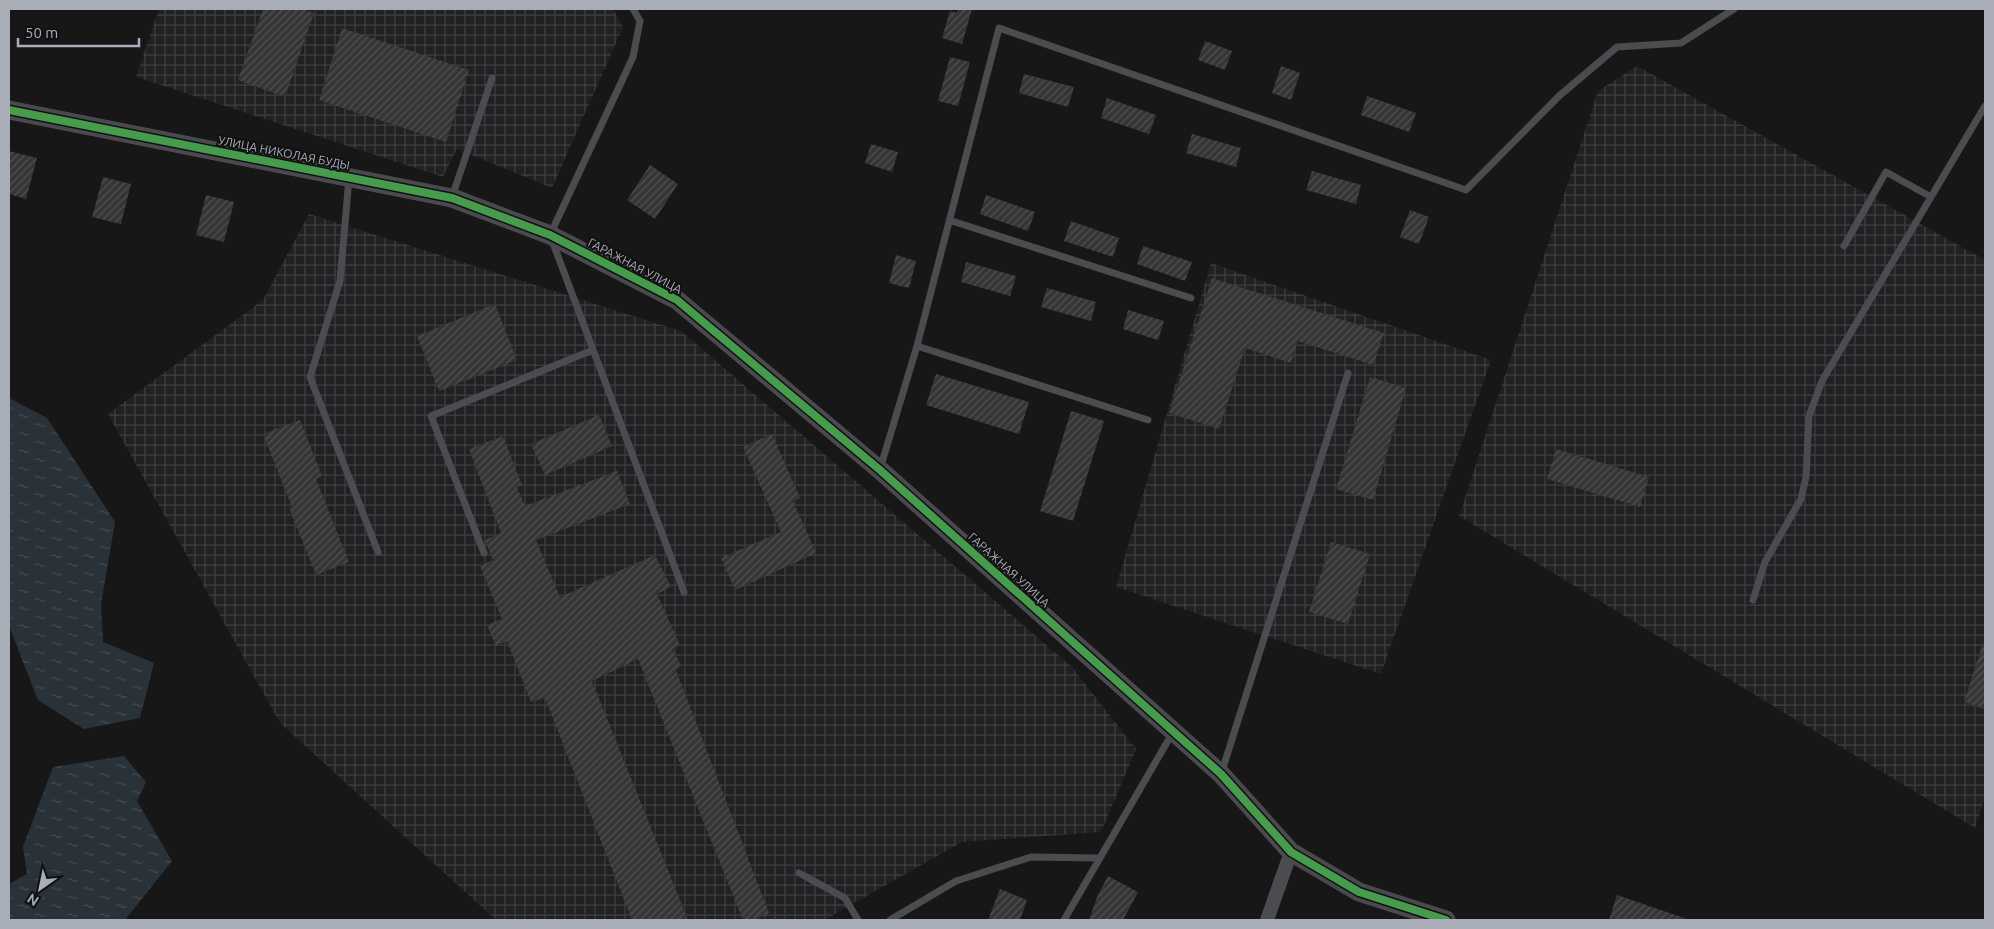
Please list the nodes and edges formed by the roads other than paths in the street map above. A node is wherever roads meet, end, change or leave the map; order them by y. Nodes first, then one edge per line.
1 (633, 9) edge
2 (1734, 9) edge
3 (492, 78) dead end
4 (1985, 106) edge
5 (9, 110) edge
6 (349, 177) junction
7 (1931, 197) junction
8 (452, 198) junction
9 (949, 220) junction
10 (550, 235) junction
11 (1844, 246) dead end
12 (1191, 298) dead end
13 (917, 346) junction
14 (593, 350) junction
15 (1348, 373) dead end
16 (1148, 420) dead end
17 (880, 470) junction
18 (378, 552) dead end
19 (484, 553) dead end
20 (684, 592) dead end
21 (1753, 600) dead end
22 (1173, 731) junction
23 (1221, 774) junction
24 (1290, 852) junction
25 (1099, 858) junction
26 (799, 873) dead end
27 (858, 920) edge
28 (890, 920) edge
29 (1064, 920) edge
30 (1267, 920) edge
31 (1446, 920) edge

1 - 10 lane
2 - 9 lane
3 - 8 lane
4 - 7 lane
5 - 6 street, УЛИЦА НИКОЛАЯ БУДЫ
6 - 8 street, УЛИЦА НИКОЛАЯ БУДЫ
6 - 18 lane
7 - 11 lane
7 - 21 lane
8 - 10 street, УЛИЦА НИКОЛАЯ БУДЫ
9 - 12 lane
9 - 13 lane
10 - 14 lane
10 - 17 street, ГАРАЖНАЯ УЛИЦА
13 - 16 lane
13 - 17 lane
14 - 19 lane
14 - 20 lane
15 - 23 lane
17 - 22 street, ГАРАЖНАЯ УЛИЦА
22 - 23 street, ГАРАЖНАЯ УЛИЦА
22 - 25 lane
23 - 24 street, ГАРАЖНАЯ УЛИЦА
24 - 30 street
24 - 31 street, ГАРАЖНАЯ УЛИЦА
25 - 28 lane
25 - 29 lane
26 - 27 lane

